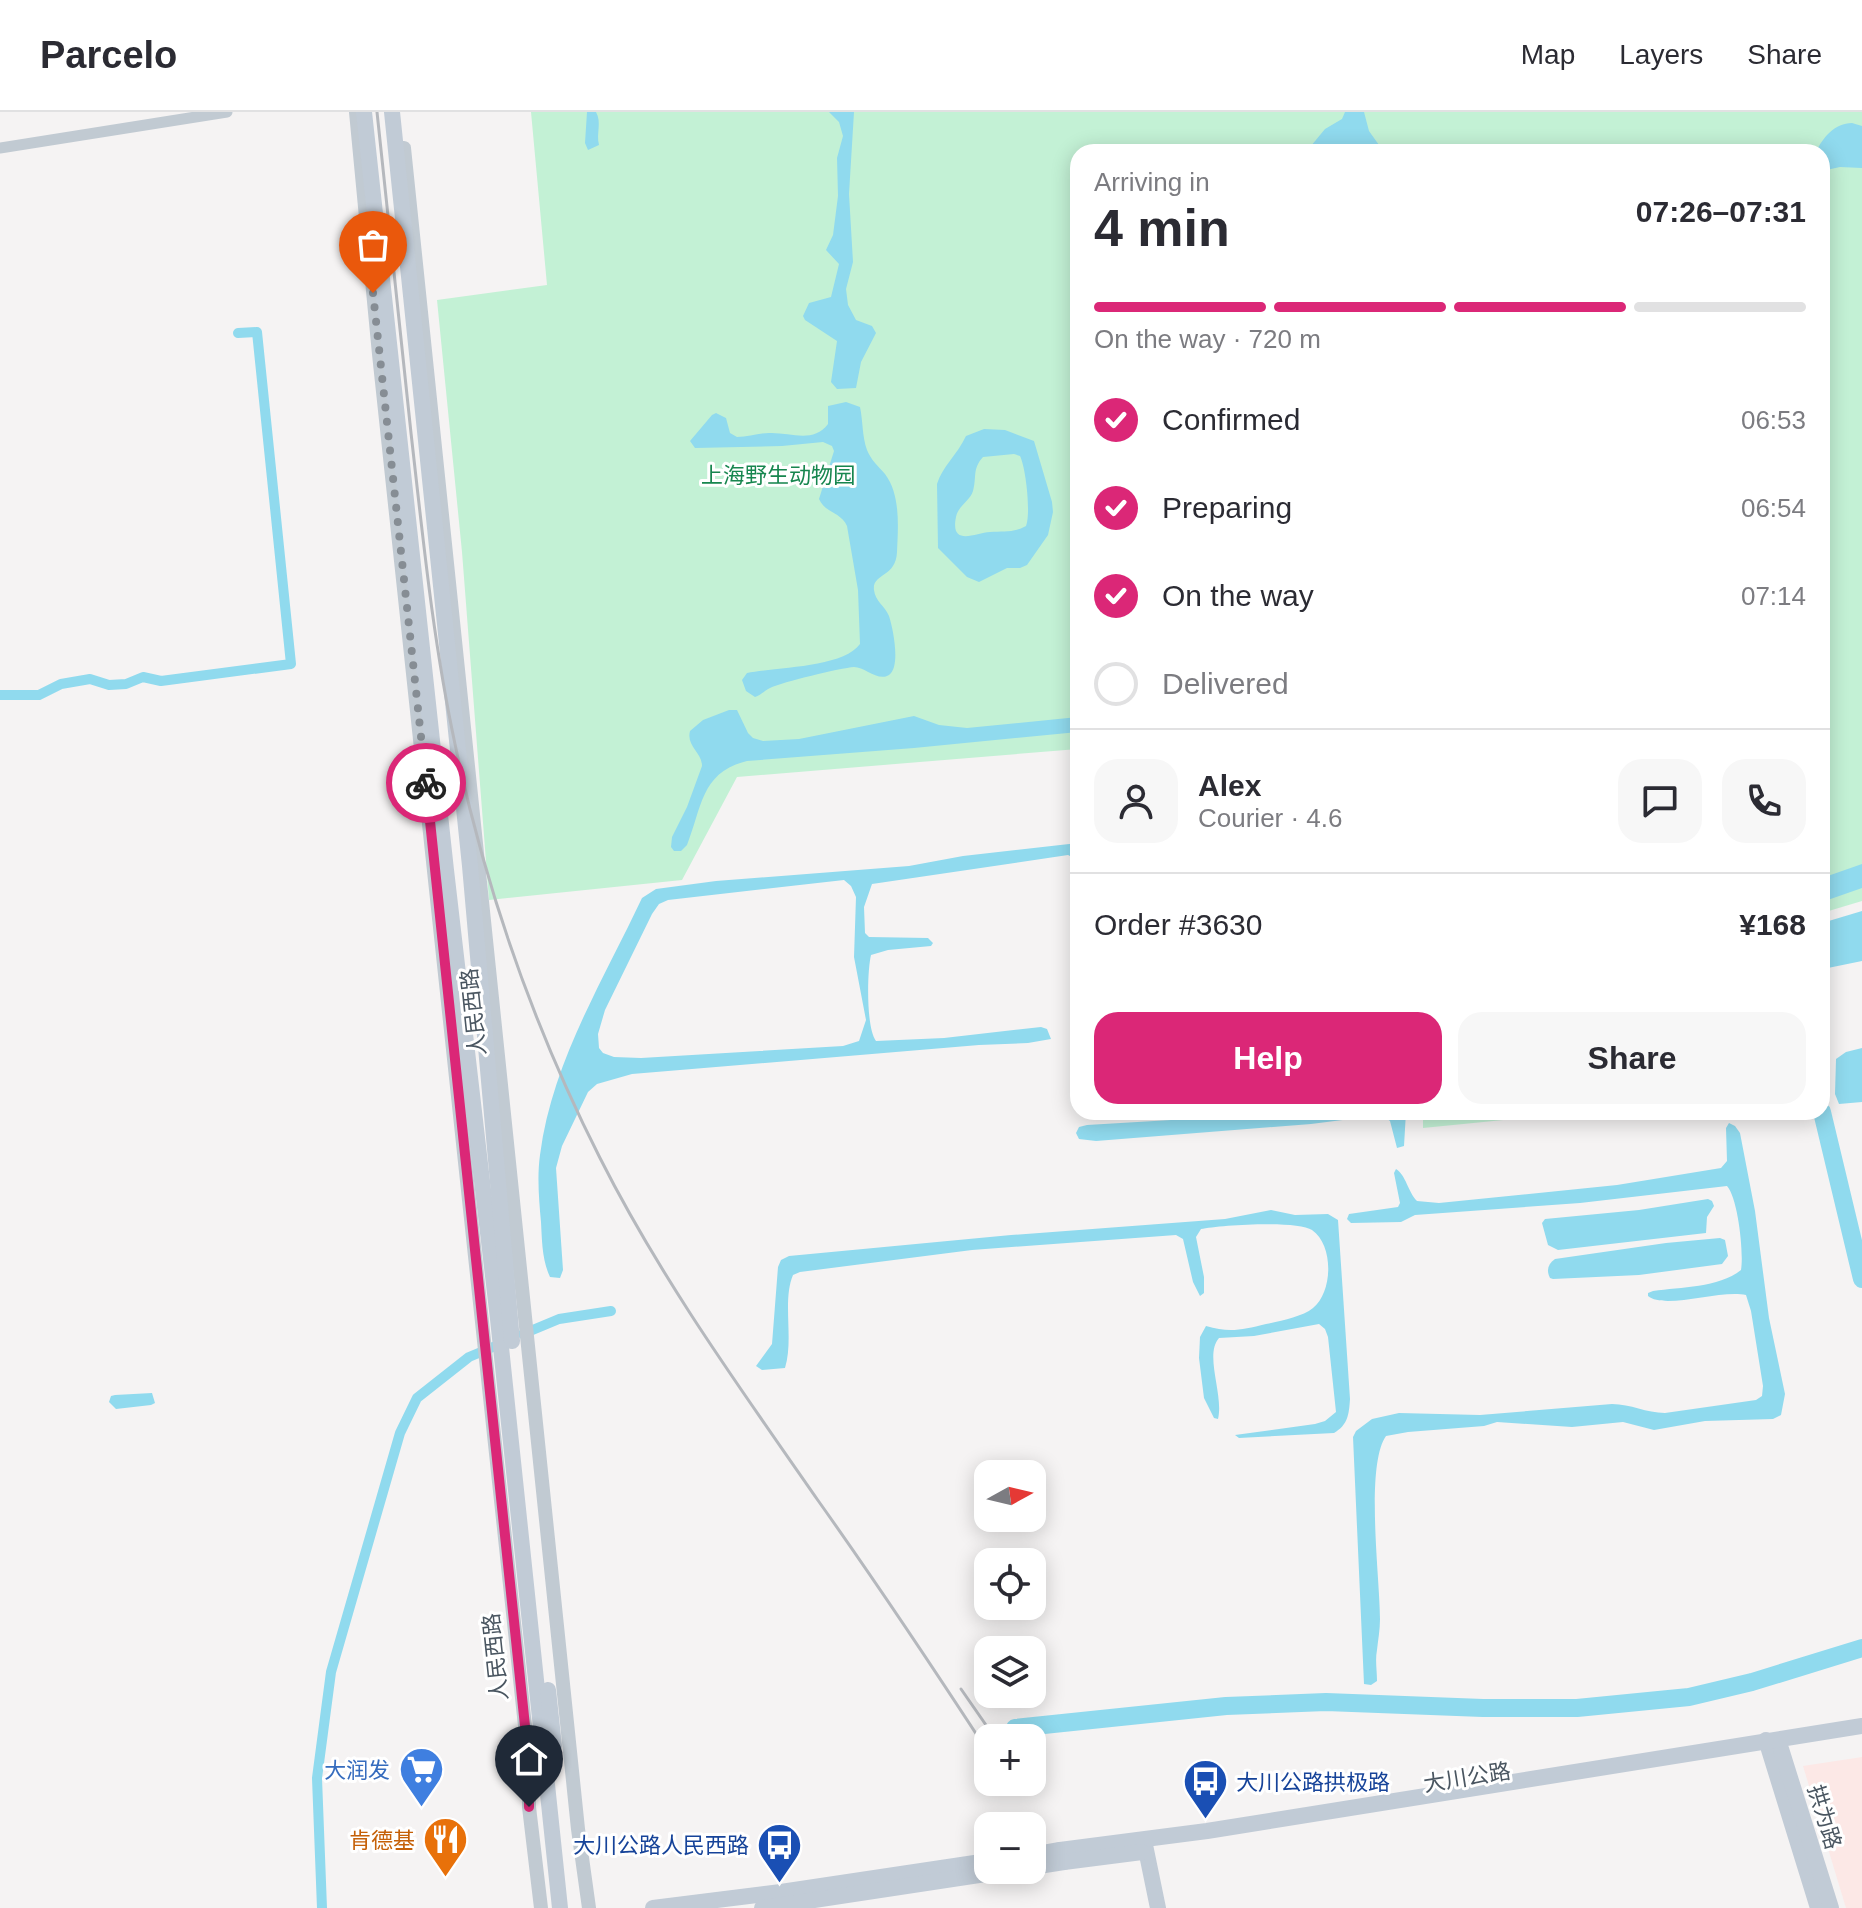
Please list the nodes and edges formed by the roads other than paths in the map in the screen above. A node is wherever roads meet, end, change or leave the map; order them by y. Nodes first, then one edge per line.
1 (227, 112) edge
2 (356, 112) edge
3 (364, 112) edge
4 (392, 112) edge
5 (400, 112) edge
6 (0, 148) edge
7 (504, 1317) junction
8 (508, 1354) junction
9 (546, 1725) junction
10 (1862, 1726) edge
11 (1862, 1737) edge
12 (1774, 1745) junction
13 (550, 1760) junction
14 (1140, 1847) junction
15 (1046, 1855) edge
16 (1062, 1856) junction
17 (1046, 1862) edge
18 (974, 1863) edge
19 (974, 1876) edge
20 (541, 1908) edge
21 (560, 1908) edge
22 (571, 1908) edge
23 (589, 1908) edge
24 (653, 1908) edge
25 (762, 1908) edge
26 (1148, 1908) edge
27 (1158, 1908) edge
28 (1818, 1908) edge
29 (1831, 1908) edge

1 - 6 street
2 - 7 street, 人民西路
3 - 7 main road, 人民西路
4 - 7 main road, 人民西路
5 - 7 street, 人民西路
7 - 8 main road, 人民西路
7 - 8 street, 人民西路
8 - 9 main road, 人民西路
8 - 9 street, 人民西路
9 - 13 main road, 人民西路
9 - 13 street, 人民西路
10 - 12 main road, 大川公路
11 - 12 main road, 大川公路
12 - 14 main road, 大川公路
12 - 28 main road, 拱为路
12 - 29 main road, 拱为路
13 - 20 street, 人民西路
13 - 21 main road, 人民西路
13 - 22 main road, 人民西路
13 - 23 street, 人民西路
14 - 16 main road, 大川公路
14 - 26 main road
14 - 27 main road
15 - 16 main road, 大川公路, bridge
16 - 17 main road, 大川公路, bridge
18 - 24 main road
19 - 25 main road

